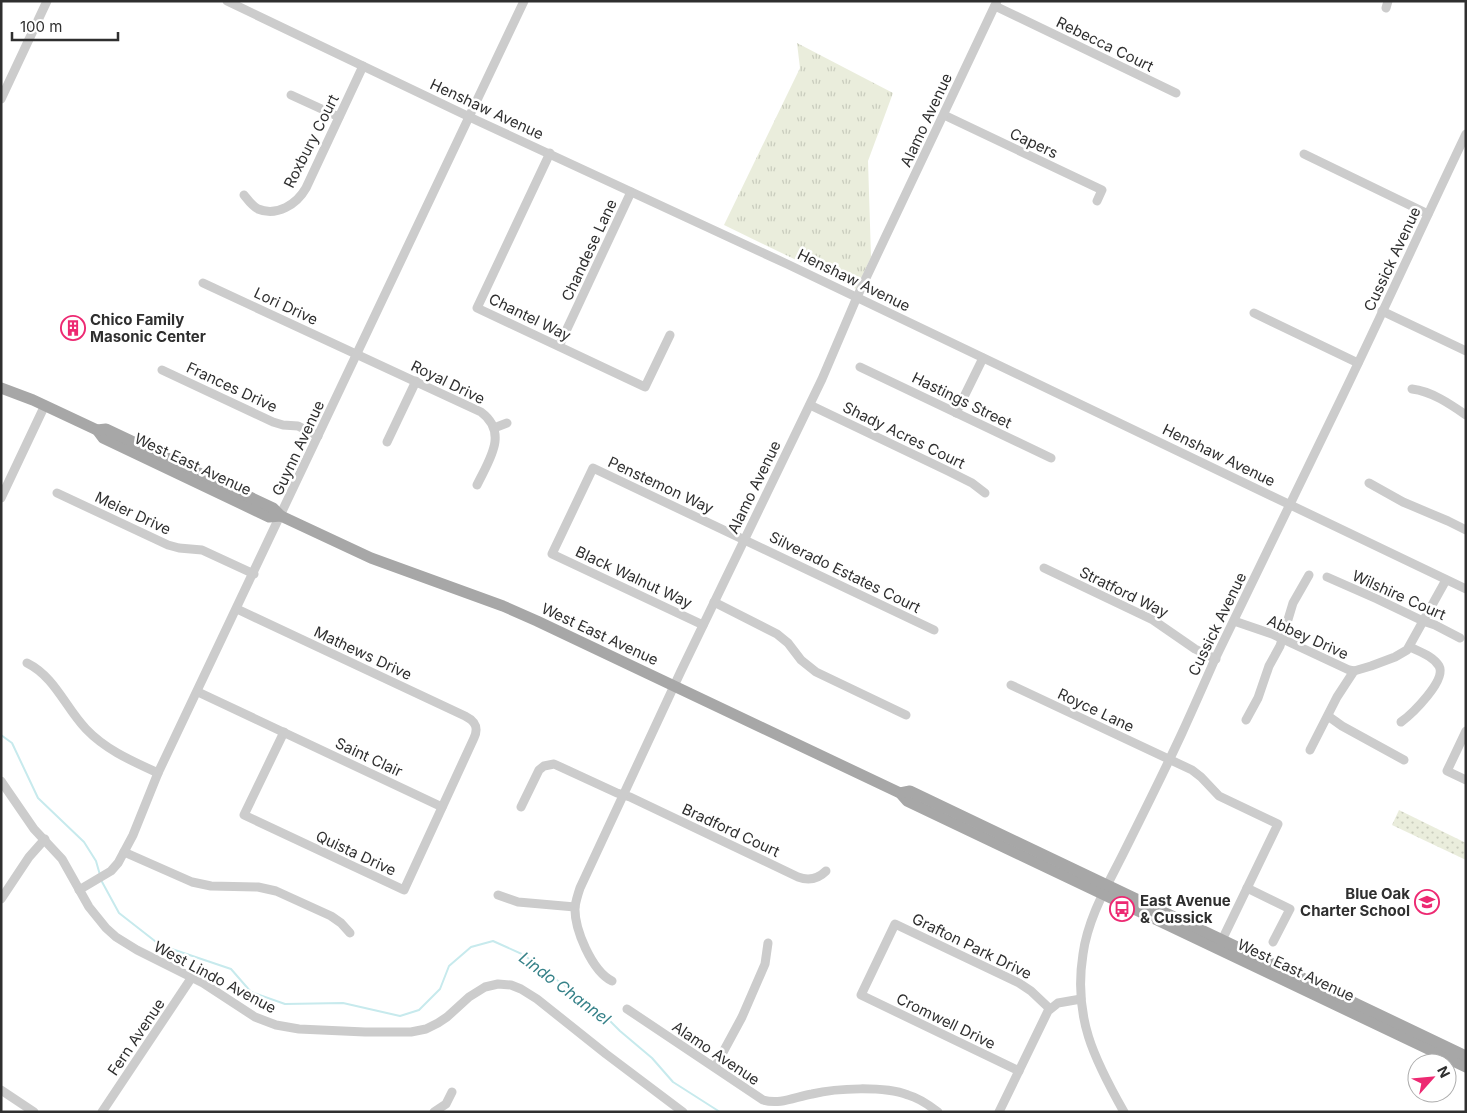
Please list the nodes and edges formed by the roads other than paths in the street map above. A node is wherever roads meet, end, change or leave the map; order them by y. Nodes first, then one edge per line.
1 (47, 1) edge
2 (227, 1) edge
3 (524, 1) edge
4 (996, 4) edge
5 (363, 66) junction
6 (1176, 93) dead end
7 (292, 95) dead end
8 (1, 99) edge
9 (944, 115) junction
10 (468, 116) junction
11 (339, 117) junction
12 (1466, 134) edge
13 (550, 154) junction
14 (1304, 154) dead end
15 (631, 192) junction
16 (244, 195) dead end
17 (1098, 202) dead end
18 (1428, 214) junction
19 (203, 283) dead end
20 (857, 298) junction
21 (1382, 311) junction
22 (1254, 313) dead end
23 (670, 334) dead end
24 (559, 346) junction
25 (1466, 351) edge
26 (357, 353) junction
27 (983, 358) junction
28 (1358, 363) junction
29 (860, 367) dead end
30 (162, 370) dead end
31 (416, 381) junction
32 (1, 388) edge
33 (1412, 389) dead end
34 (45, 405) junction
35 (810, 405) junction
36 (956, 413) junction
37 (1466, 415) edge
38 (507, 423) dead end
39 (494, 428) junction
40 (318, 436) junction
41 (387, 442) dead end
42 (1051, 458) dead end
43 (6, 477) edge
44 (1369, 483) dead end
45 (477, 485) dead end
46 (57, 493) dead end
47 (985, 493) dead end
48 (1, 498) edge
49 (1291, 504) junction
50 (281, 516) junction
51 (1466, 530) edge
52 (744, 539) junction
53 (552, 554) joint
54 (1044, 568) dead end
55 (254, 574) junction
56 (1309, 575) dead end
57 (1327, 577) dead end
58 (1446, 580) junction
59 (1466, 589) edge
60 (714, 602) junction
61 (237, 609) junction
62 (1234, 621) junction
63 (1423, 621) junction
64 (703, 625) junction
65 (934, 630) dead end
66 (1282, 638) junction
67 (1460, 638) dead end
68 (1410, 647) junction
69 (1216, 659) junction
70 (27, 663) dead end
71 (1354, 671) junction
72 (675, 685) junction
73 (1011, 685) dead end
74 (198, 692) junction
75 (906, 716) dead end
76 (1328, 716) junction
77 (1246, 720) dead end
78 (1401, 722) dead end
79 (476, 725) joint
80 (284, 732) junction
81 (1466, 732) edge
82 (1310, 750) dead end
83 (1169, 760) junction
84 (1404, 760) dead end
85 (158, 773) junction
86 (1466, 780) edge
87 (1, 781) edge
88 (624, 795) junction
89 (442, 807) junction
90 (521, 807) dead end
91 (45, 839) junction
92 (124, 852) junction
93 (826, 871) dead end
94 (1247, 888) junction
95 (79, 890) junction
96 (1105, 890) junction
97 (498, 895) dead end
98 (1, 899) edge
99 (575, 907) junction
100 (350, 932) dead end
101 (1222, 940) junction
102 (1273, 942) dead end
103 (768, 943) dead end
104 (192, 977) junction
105 (612, 981) dead end
106 (861, 996) joint
107 (1081, 999) junction
108 (627, 1009) dead end
109 (1050, 1009) junction
110 (1466, 1056) edge
111 (1466, 1067) edge
112 (715, 1068) junction
113 (1019, 1071) junction
114 (2, 1092) edge
115 (452, 1092) dead end
116 (34, 1112) edge
117 (102, 1112) edge
118 (434, 1112) edge
119 (683, 1112) edge
120 (938, 1112) edge
121 (999, 1112) edge
122 (1124, 1112) edge

1 - 8 street
2 - 5 street, Henshaw Avenue
3 - 10 street, Guynn Avenue
4 - 6 street, Rebecca Court
4 - 9 street, Alamo Avenue
5 - 10 street, Henshaw Avenue
5 - 11 street, Roxbury Court
7 - 11 street
9 - 17 street, Capers
9 - 20 street, Alamo Avenue
10 - 13 street, Henshaw Avenue
10 - 26 street, Guynn Avenue
11 - 16 street, Roxbury Court
12 - 18 street, Cussick Avenue
13 - 15 street, Henshaw Avenue
13 - 24 street, Chantel Way
14 - 18 street
15 - 20 street, Henshaw Avenue
15 - 24 street, Chandese Lane
18 - 21 street, Cussick Avenue
19 - 26 street, Lori Drive
20 - 27 street, Henshaw Avenue
20 - 35 street, Alamo Avenue
21 - 25 street
21 - 28 street, Cussick Avenue
22 - 28 street
23 - 24 street, Chantel Way
26 - 31 street, Royal Drive
26 - 40 street, Guynn Avenue
27 - 36 street
27 - 49 street, Henshaw Avenue
28 - 49 street, Cussick Avenue
29 - 36 street, Hastings Street
30 - 40 street, Frances Drive
31 - 39 street, Royal Drive
31 - 41 street
32 - 34 main road, West East Avenue
33 - 37 street
34 - 43 street
34 - 50 main road, West East Avenue
35 - 47 street, Shady Acres Court
35 - 52 street, Alamo Avenue
36 - 42 street, Hastings Street
38 - 39 street
39 - 45 street
40 - 50 street, Guynn Avenue
43 - 48 street
44 - 51 street
46 - 55 street, Meier Drive
49 - 58 street, Henshaw Avenue
49 - 62 street, Cussick Avenue
50 - 55 street, Guynn Avenue
50 - 72 main road, West East Avenue
52 - 53 street, Penstemon Way
52 - 60 street, Alamo Avenue
52 - 65 street, Silverado Estates Court
53 - 64 street, Black Walnut Way
54 - 69 street, Stratford Way
55 - 61 street, Guynn Avenue
56 - 66 street
57 - 63 street, Wilshire Court
58 - 59 street, Henshaw Avenue
58 - 63 street
60 - 64 street, Alamo Avenue
60 - 75 street
61 - 74 street, Guynn Avenue
61 - 79 street, Mathews Drive
62 - 66 street, Abbey Drive
62 - 69 street, Cussick Avenue
63 - 67 street, Wilshire Court
63 - 68 street
64 - 72 street, Alamo Avenue
66 - 71 street, Abbey Drive
66 - 77 street
68 - 71 street, Abbey Drive
68 - 78 street
69 - 83 street, Cussick Avenue
70 - 85 street
71 - 76 street
72 - 88 street, Alamo Avenue
72 - 96 main road, West East Avenue
73 - 83 street, Royce Lane
74 - 80 street, Saint Clair
74 - 85 street, Guynn Avenue
76 - 82 street
76 - 84 street
79 - 89 street, Quista Drive
80 - 89 street, Saint Clair
80 - 89 street, Quista Drive
81 - 86 street
83 - 94 street, Royce Lane
83 - 96 street, Cussick Avenue
85 - 92 street, Guynn Avenue
87 - 91 street, West Lindo Avenue
88 - 90 street, Bradford Court
88 - 93 street, Bradford Court
88 - 99 street, Alamo Avenue
91 - 95 street, West Lindo Avenue
91 - 98 street
92 - 95 street, Guynn Avenue
92 - 100 street
94 - 101 street
94 - 102 street
95 - 104 street, West Lindo Avenue
96 - 101 main road, West East Avenue
96 - 107 street, Cussick Avenue
96 - 111 main road, West East Avenue
97 - 99 street
99 - 105 street, Alamo Avenue
101 - 110 main road, West East Avenue
103 - 112 street
104 - 117 street, Fern Avenue
104 - 119 street, West Lindo Avenue
106 - 109 street, Grafton Park Drive
106 - 113 street, Cromwell Drive
107 - 109 street
107 - 122 street, Cussick Avenue
108 - 112 street, Alamo Avenue
109 - 113 street
112 - 120 street, Alamo Avenue
113 - 121 street
114 - 116 street
115 - 118 street

